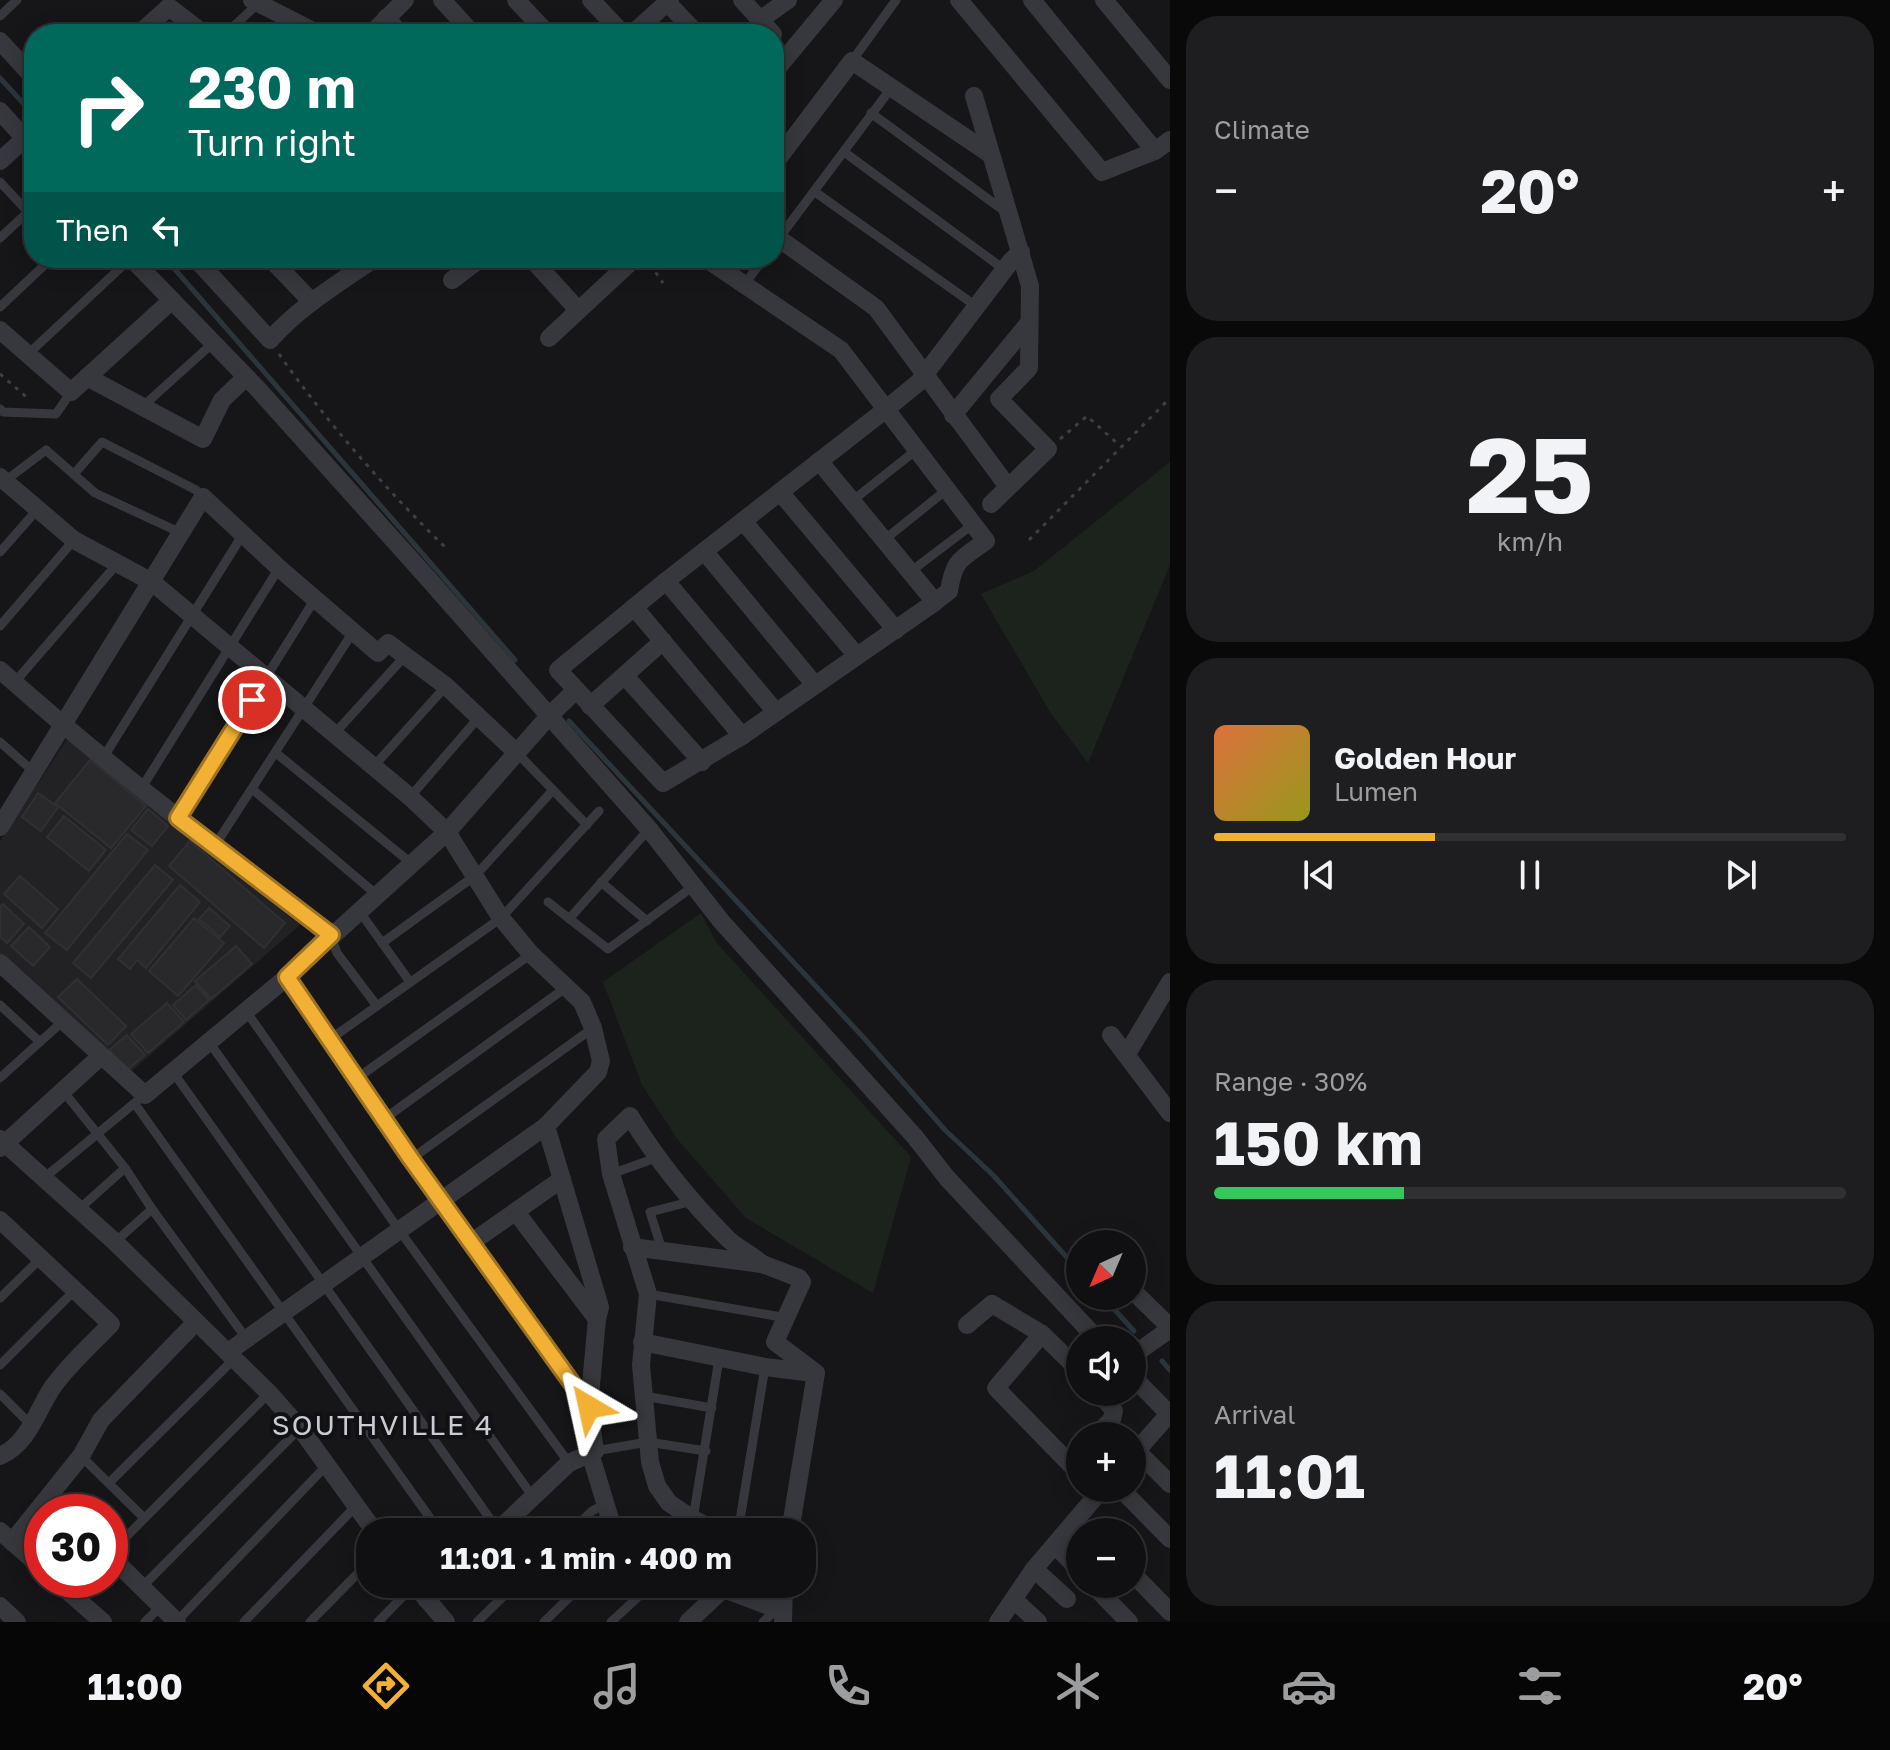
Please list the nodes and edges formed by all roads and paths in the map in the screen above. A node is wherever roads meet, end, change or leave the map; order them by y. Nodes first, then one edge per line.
1 (17, 0) edge
2 (405, 0) edge
3 (442, 0) edge
4 (516, 0) edge
5 (591, 0) edge
6 (742, 0) edge
7 (788, 0) edge
8 (834, 0) edge
9 (896, 0) edge
10 (959, 0) edge
11 (1032, 0) edge
12 (1104, 0) edge
13 (667, 1) edge
14 (256, 2) edge
15 (173, 3) edge
16 (0, 16) edge
17 (386, 18) junction
18 (760, 20) junction
19 (150, 24) edge
20 (194, 24) edge
21 (235, 24) edge
22 (296, 24) edge
23 (380, 24) edge
24 (392, 24) edge
25 (464, 24) edge
26 (539, 24) edge
27 (614, 24) edge
28 (643, 24) edge
29 (688, 24) edge
30 (764, 24) edge
31 (0, 41) edge
32 (784, 46) edge
33 (789, 52) junction
34 (784, 59) edge
35 (852, 61) junction
36 (24, 67) edge
37 (1170, 80) edge
38 (892, 87) junction
39 (974, 96) dead end
40 (0, 111) edge
41 (871, 113) junction
42 (24, 133) edge
43 (24, 144) edge
44 (1162, 146) edge
45 (784, 151) edge
46 (844, 152) junction
47 (990, 154) junction
48 (0, 161) edge
49 (0, 182) edge
50 (815, 192) junction
51 (24, 208) edge
52 (24, 216) edge
53 (1011, 216) junction
54 (784, 229) edge
55 (0, 238) edge
56 (784, 245) edge
57 (1021, 252) junction
58 (41, 268) edge
59 (120, 268) edge
60 (141, 268) edge
61 (204, 268) edge
62 (280, 268) edge
63 (346, 268) edge
64 (468, 268) edge
65 (540, 268) edge
66 (612, 268) edge
67 (653, 268) edge
68 (719, 268) edge
69 (757, 268) edge
70 (1005, 270) junction
71 (452, 280) dead end
72 (663, 283) dead end
73 (744, 285) junction
74 (172, 300) junction
75 (312, 302) junction
76 (976, 306) junction
77 (0, 307) edge
78 (578, 310) junction
79 (1028, 324) junction
80 (0, 330) edge
81 (549, 338) dead end
82 (270, 340) junction
83 (213, 343) junction
84 (27, 355) junction
85 (0, 374) edge
86 (925, 374) junction
87 (87, 377) junction
88 (246, 377) junction
89 (71, 392) junction
90 (1170, 398) edge
91 (142, 407) junction
92 (0, 409) edge
93 (885, 410) junction
94 (47, 415) junction
95 (953, 415) junction
96 (1120, 446) junction
97 (1048, 449) junction
98 (915, 451) junction
99 (819, 461) junction
100 (74, 474) junction
101 (1, 478) edge
102 (1008, 487) junction
103 (945, 491) junction
104 (780, 492) junction
105 (203, 497) junction
106 (852, 501) junction
107 (991, 504) dead end
108 (37, 510) junction
109 (743, 521) junction
110 (972, 525) junction
111 (181, 533) junction
112 (243, 534) junction
113 (74, 540) junction
114 (884, 540) junction
115 (1029, 540) dead end
116 (446, 548) dead end
117 (704, 551) junction
118 (0, 552) edge
119 (117, 564) junction
120 (279, 568) junction
121 (910, 572) junction
122 (666, 581) junction
123 (152, 582) junction
124 (315, 599) junction
125 (935, 602) junction
126 (634, 607) junction
127 (192, 615) junction
128 (0, 626) edge
129 (896, 630) junction
130 (354, 632) junction
131 (663, 641) junction
132 (230, 646) junction
133 (405, 656) junction
134 (857, 656) junction
135 (7, 676) edge
136 (266, 676) junction
137 (625, 676) junction
138 (815, 685) junction
139 (446, 686) junction
140 (576, 690) junction
141 (590, 706) junction
142 (304, 708) junction
143 (776, 712) junction
144 (480, 716) junction
145 (549, 716) junction
146 (63, 726) junction
147 (335, 733) junction
148 (742, 736) junction
149 (0, 742) edge
150 (276, 753) junction
151 (517, 753) junction
152 (103, 758) junction
153 (702, 762) junction
154 (374, 766) junction
155 (35, 773) junction
156 (141, 789) junction
157 (252, 789) junction
158 (553, 790) junction
159 (410, 797) junction
160 (599, 811) dead end
161 (3, 816) edge
162 (178, 818) junction
163 (587, 825) junction
164 (649, 829) junction
165 (447, 832) junction
166 (214, 847) junction
167 (411, 863) junction
168 (476, 875) junction
169 (601, 882) junction
170 (695, 885) junction
171 (378, 896) junction
172 (548, 902) dead end
173 (360, 912) junction
174 (501, 918) junction
175 (569, 919) junction
176 (647, 921) junction
177 (331, 935) junction
178 (382, 943) junction
179 (531, 954) junction
180 (0, 963) edge
181 (287, 977) junction
182 (410, 982) junction
183 (1170, 982) edge
184 (568, 986) junction
185 (0, 1005) edge
186 (377, 1006) junction
187 (1163, 1010) edge
188 (246, 1011) junction
189 (62, 1022) junction
190 (593, 1028) junction
191 (1111, 1035) dead end
192 (329, 1040) junction
193 (40, 1042) junction
194 (209, 1042) junction
195 (1127, 1054) junction
196 (101, 1056) junction
197 (173, 1072) junction
198 (1, 1075) edge
199 (356, 1079) junction
200 (63, 1090) junction
201 (140, 1099) junction
202 (1167, 1103) edge
203 (384, 1119) junction
204 (546, 1126) junction
205 (99, 1133) junction
206 (1, 1143) edge
207 (656, 1158) junction
208 (411, 1159) junction
209 (125, 1168) junction
210 (611, 1174) junction
211 (44, 1178) junction
212 (562, 1179) junction
213 (441, 1200) junction
214 (693, 1201) junction
215 (152, 1209) junction
216 (78, 1210) junction
217 (516, 1212) junction
218 (2, 1225) edge
219 (399, 1230) junction
220 (115, 1242) junction
221 (472, 1242) junction
222 (632, 1247) junction
223 (662, 1252) junction
224 (361, 1257) junction
225 (41, 1258) junction
226 (762, 1264) junction
227 (322, 1285) junction
228 (75, 1290) junction
229 (648, 1294) junction
230 (0, 1298) edge
231 (1146, 1304) edge
232 (285, 1312) junction
233 (788, 1318) junction
234 (597, 1319) junction
235 (195, 1323) junction
236 (967, 1325) dead end
237 (1085, 1326) edge
238 (1170, 1328) edge
239 (1042, 1334) junction
240 (246, 1338) junction
241 (642, 1342) junction
242 (1146, 1346) edge
243 (232, 1355) junction
244 (1066, 1357) edge
245 (719, 1359) junction
246 (0, 1365) edge
247 (765, 1367) junction
248 (816, 1373) junction
249 (1146, 1390) edge
250 (269, 1393) junction
251 (0, 1394) edge
252 (643, 1395) junction
253 (589, 1407) junction
254 (712, 1408) junction
255 (1170, 1415) edge
256 (32, 1426) junction
257 (300, 1428) junction
258 (1146, 1440) edge
259 (648, 1442) junction
260 (706, 1451) junction
261 (592, 1452) junction
262 (0, 1456) edge
263 (81, 1456) junction
264 (1066, 1460) edge
265 (569, 1463) junction
266 (1146, 1463) edge
267 (327, 1465) junction
268 (109, 1483) junction
269 (1170, 1484) edge
270 (51, 1494) edge
271 (533, 1497) junction
272 (1091, 1502) edge
273 (1134, 1502) edge
274 (605, 1504) junction
275 (356, 1506) junction
276 (144, 1518) junction
277 (365, 1518) edge
278 (430, 1518) edge
279 (488, 1518) edge
280 (511, 1518) edge
281 (585, 1518) edge
282 (610, 1518) edge
283 (692, 1518) edge
284 (693, 1518) edge
285 (740, 1518) edge
286 (792, 1518) edge
287 (1078, 1518) edge
288 (24, 1520) edge
289 (1066, 1532) edge
290 (128, 1535) edge
291 (6, 1536) edge
292 (1170, 1539) edge
293 (1055, 1545) junction
294 (24, 1552) edge
295 (1066, 1556) edge
296 (1034, 1569) junction
297 (128, 1573) edge
298 (356, 1575) edge
299 (142, 1587) junction
300 (1146, 1587) edge
301 (76, 1598) edge
302 (407, 1598) edge
303 (426, 1598) edge
304 (502, 1598) edge
305 (569, 1598) edge
306 (637, 1598) edge
307 (707, 1598) edge
308 (740, 1598) edge
309 (1106, 1598) edge
310 (1067, 1599) dead end
311 (1014, 1600) junction
312 (0, 1606) edge
313 (161, 1606) junction
314 (1170, 1612) edge
315 (776, 1615) edge
316 (17, 1622) edge
317 (103, 1622) edge
318 (145, 1622) edge
319 (177, 1622) edge
320 (244, 1622) edge
321 (310, 1622) edge
322 (378, 1622) edge
323 (446, 1622) edge
324 (477, 1622) edge
325 (544, 1622) edge
326 (611, 1622) edge
327 (688, 1622) edge
328 (998, 1622) edge
329 (1038, 1622) edge
330 (1129, 1622) edge

1 - 16 lane
2 - 17 street
3 - 25 street
4 - 26 street
5 - 27 street
6 - 18 street
7 - 18 street
8 - 33 street
9 - 35 lane
10 - 44 street
11 - 44 street
12 - 37 street
13 - 28 street
13 - 29 street
14 - 21 lane
14 - 22 street
15 - 19 street
15 - 20 street
17 - 23 street
17 - 24 street
18 - 30 street
31 - 36 street
32 - 33 street
33 - 34 street
35 - 38 street
35 - 45 street
38 - 41 lane
38 - 47 street
39 - 47 street
40 - 42 street
41 - 46 lane
41 - 53 lane
43 - 48 street
46 - 50 lane
46 - 70 lane
47 - 53 street
49 - 51 lane
50 - 54 lane
50 - 76 lane
52 - 55 lane
53 - 57 street
56 - 86 street
57 - 70 street
57 - 79 street
58 - 77 lane
59 - 84 lane
60 - 74 street
61 - 82 street
62 - 75 street
63 - 75 street
64 - 71 street
65 - 78 street
66 - 78 street
67 - 72 path
68 - 73 street
69 - 73 lane
70 - 76 street
73 - 93 street
74 - 83 street
74 - 87 street
75 - 82 street
76 - 86 street
78 - 81 street
79 - 95 street
79 - 97 street
80 - 84 street
82 - 116 path
83 - 88 street
83 - 91 lane
84 - 89 street
85 - 94 path
86 - 93 street
86 - 95 street
87 - 89 street
87 - 91 street
88 - 91 street
88 - 145 street
89 - 94 lane
90 - 96 path
92 - 94 lane
93 - 98 street
93 - 99 street
95 - 102 street
96 - 97 path
96 - 115 path
97 - 102 street
98 - 103 street
98 - 106 lane
99 - 104 street
99 - 106 street
100 - 101 lane
100 - 105 lane
100 - 111 lane
101 - 108 street
102 - 107 street
103 - 110 street
103 - 114 lane
104 - 109 street
104 - 129 street
105 - 111 street
105 - 112 street
106 - 114 street
108 - 113 street
108 - 118 lane
109 - 117 street
109 - 134 street
110 - 121 lane
110 - 125 street
111 - 123 street
112 - 120 street
112 - 127 lane
113 - 119 street
113 - 128 lane
114 - 121 street
117 - 122 street
117 - 138 street
119 - 123 street
119 - 135 lane
120 - 124 street
120 - 132 lane
121 - 125 street
122 - 126 street
122 - 143 street
123 - 127 street
123 - 146 street
124 - 130 street
124 - 136 lane
125 - 129 street
126 - 131 street
126 - 140 street
127 - 132 street
127 - 152 lane
129 - 134 street
130 - 133 street
130 - 142 lane
131 - 137 street
131 - 148 street
132 - 136 street
132 - 156 lane
133 - 139 street
133 - 147 lane
134 - 138 street
135 - 146 street
136 - 142 street
136 - 162 lane
137 - 141 street
137 - 153 street
138 - 143 street
139 - 144 street
139 - 154 lane
140 - 141 street
140 - 145 street
141 - 153 street
142 - 147 street
142 - 150 lane
143 - 148 street
144 - 151 street
144 - 159 lane
145 - 151 street
145 - 164 street
146 - 152 street
146 - 155 street
147 - 154 street
148 - 153 street
149 - 155 lane
150 - 157 lane
150 - 167 lane
151 - 158 lane
151 - 165 street
152 - 156 street
154 - 159 street
155 - 161 street
156 - 162 street
157 - 166 lane
157 - 171 lane
158 - 163 lane
158 - 168 lane
159 - 165 street
160 - 163 lane
162 - 166 street
163 - 174 lane
164 - 169 lane
164 - 170 street
165 - 167 street
165 - 168 street
166 - 177 street
167 - 171 street
168 - 174 street
168 - 178 lane
169 - 175 lane
169 - 176 lane
170 - 176 lane
170 - 237 street
171 - 173 street
172 - 175 lane
173 - 177 street
173 - 178 lane
174 - 179 street
174 - 182 lane
175 - 176 lane
177 - 181 street
177 - 186 lane
178 - 182 lane
179 - 184 street
179 - 199 lane
180 - 189 street
181 - 188 street
181 - 192 street
182 - 186 lane
183 - 187 street
184 - 190 street
184 - 203 lane
185 - 193 lane
186 - 192 lane
187 - 195 street
188 - 194 street
188 - 219 lane
189 - 193 lane
189 - 196 street
190 - 204 street
190 - 208 lane
191 - 195 street
192 - 199 street
193 - 198 lane
194 - 197 street
194 - 224 lane
195 - 202 street
196 - 200 street
196 - 201 street
197 - 201 street
197 - 227 lane
199 - 203 street
200 - 205 lane
200 - 206 street
201 - 205 lane
201 - 232 lane
203 - 208 street
204 - 212 street
204 - 213 street
205 - 209 lane
205 - 211 lane
206 - 211 street
207 - 210 lane
207 - 210 street
207 - 214 street
208 - 213 street
209 - 215 lane
209 - 216 lane
210 - 222 street
211 - 216 street
212 - 217 street
212 - 234 street
213 - 219 street
213 - 221 street
214 - 223 lane
214 - 226 street
215 - 220 lane
215 - 240 lane
216 - 220 street
217 - 221 street
217 - 234 street
218 - 225 street
219 - 224 street
219 - 265 lane
220 - 235 street
221 - 253 street
222 - 223 street
222 - 229 street
223 - 226 street
224 - 227 street
224 - 271 lane
225 - 228 street
225 - 230 lane
226 - 233 street
227 - 232 street
227 - 279 lane
228 - 246 lane
228 - 256 street
229 - 233 lane
229 - 241 street
231 - 238 street
232 - 240 street
232 - 278 lane
233 - 248 street
234 - 253 street
235 - 243 street
235 - 263 street
236 - 239 street
238 - 242 street
239 - 244 street
239 - 264 street
240 - 243 street
241 - 245 street
241 - 252 street
243 - 250 street
243 - 268 lane
245 - 247 street
245 - 254 lane
247 - 248 street
247 - 285 lane
248 - 286 street
249 - 255 street
250 - 257 street
250 - 276 lane
251 - 256 lane
252 - 254 lane
252 - 259 street
253 - 261 street
254 - 260 lane
255 - 258 street
256 - 262 street
257 - 267 street
257 - 299 lane
259 - 260 lane
259 - 261 lane
259 - 283 street
260 - 284 lane
261 - 265 street
261 - 274 street
263 - 268 lane
263 - 270 street
265 - 271 street
266 - 269 street
267 - 275 street
267 - 319 lane
268 - 276 lane
271 - 280 street
272 - 287 street
273 - 292 street
274 - 281 lane
274 - 282 street
275 - 277 street
275 - 320 lane
276 - 290 lane
288 - 291 street
289 - 293 street
291 - 294 street
293 - 295 street
293 - 296 street
296 - 310 street
296 - 311 street
297 - 299 street
298 - 321 lane
299 - 313 street
300 - 314 street
301 - 317 street
302 - 322 lane
303 - 323 street
304 - 324 lane
305 - 325 lane
306 - 326 lane
307 - 327 street
308 - 315 street
309 - 330 street
311 - 328 street
311 - 329 street
312 - 316 street
313 - 318 lane
313 - 319 street

